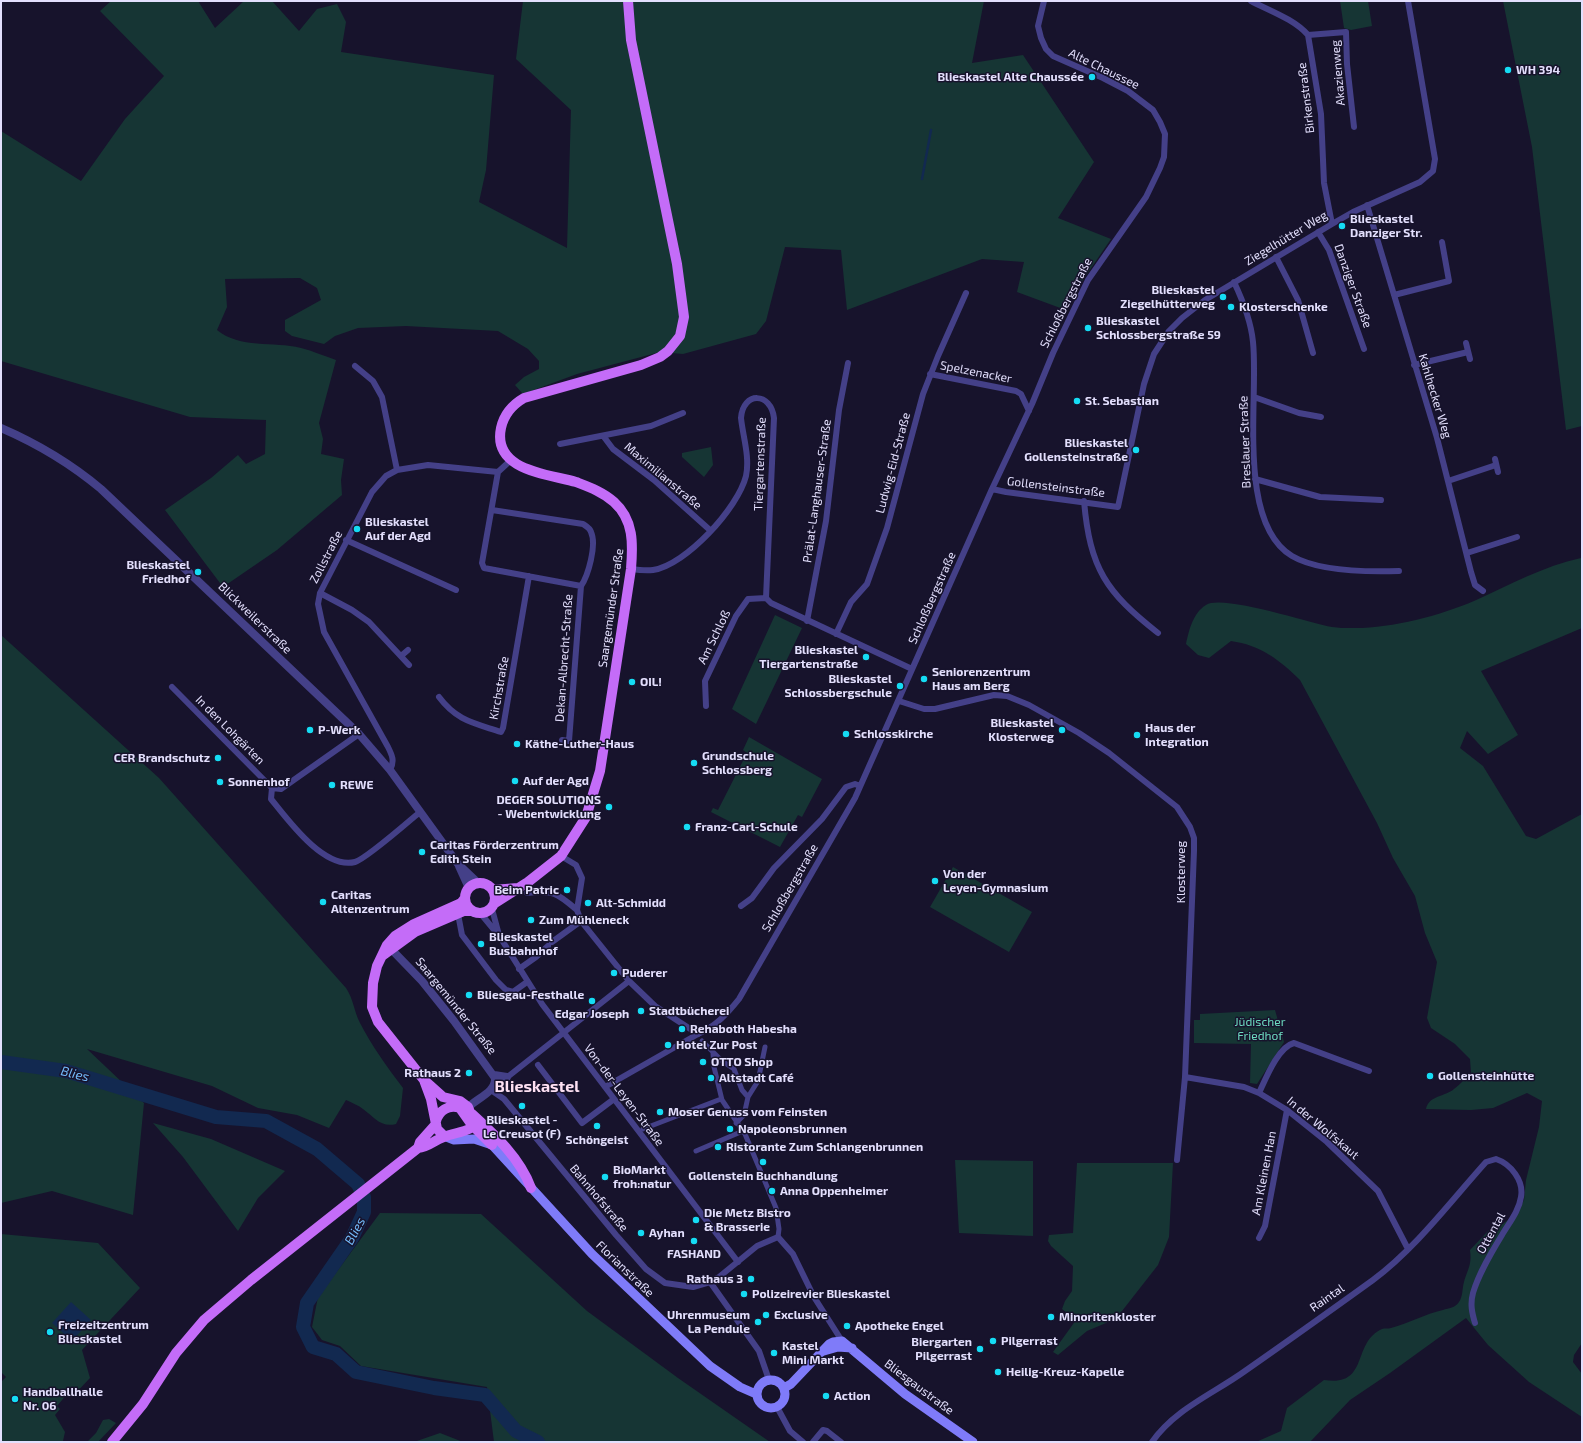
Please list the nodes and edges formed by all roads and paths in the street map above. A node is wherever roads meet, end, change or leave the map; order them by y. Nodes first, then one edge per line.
1 (628, 1) edge
2 (1044, 1) edge
3 (1251, 1) edge
4 (1408, 1) edge
5 (1308, 36) junction
6 (1354, 127) dead end
7 (1164, 157) joint
8 (1367, 205) junction
9 (1332, 224) junction
10 (1318, 232) junction
11 (1442, 242) dead end
12 (1276, 256) junction
13 (1234, 282) junction
14 (966, 293) dead end
15 (1394, 295) junction
16 (1466, 344) dead end
17 (1364, 349) dead end
18 (1468, 352) junction
19 (1313, 353) dead end
20 (1470, 359) dead end
21 (848, 363) dead end
22 (1414, 364) junction
23 (355, 366) dead end
24 (930, 374) junction
25 (1254, 398) junction
26 (1029, 411) junction
27 (683, 412) dead end
28 (1321, 416) dead end
29 (1, 428) edge
30 (604, 437) junction
31 (560, 444) dead end
32 (511, 460) junction
33 (397, 470) junction
34 (498, 472) junction
35 (1498, 472) dead end
36 (1255, 479) junction
37 (1448, 481) junction
38 (992, 489) junction
39 (1381, 500) dead end
40 (1084, 502) junction
41 (1118, 506) joint
42 (492, 510) junction
43 (711, 531) junction
44 (1517, 537) dead end
45 (346, 540) junction
46 (1467, 553) junction
47 (631, 569) junction
48 (1399, 571) dead end
49 (530, 576) junction
50 (581, 586) junction
51 (456, 590) dead end
52 (1484, 591) dead end
53 (320, 593) junction
54 (766, 598) junction
55 (807, 621) junction
56 (1158, 633) dead end
57 (836, 634) junction
58 (408, 650) dead end
59 (401, 656) junction
60 (409, 665) dead end
61 (912, 669) junction
62 (172, 687) dead end
63 (439, 697) dead end
64 (899, 701) junction
65 (706, 706) dead end
66 (359, 734) junction
67 (562, 740) dead end
68 (390, 770) junction
69 (860, 786) junction
70 (272, 788) junction
71 (420, 812) junction
72 (560, 856) junction
73 (458, 864) junction
74 (478, 883) junction
75 (469, 888) junction
76 (518, 888) junction
77 (493, 890) junction
78 (527, 893) dead end
79 (465, 898) junction
80 (493, 906) junction
81 (741, 906) dead end
82 (578, 910) junction
83 (476, 912) junction
84 (458, 914) junction
85 (581, 921) junction
86 (500, 937) junction
87 (390, 948) junction
88 (519, 969) junction
89 (527, 982) junction
90 (629, 982) junction
91 (563, 1032) junction
92 (698, 1034) junction
93 (702, 1041) dead end
94 (765, 1047) dead end
95 (713, 1053) junction
96 (538, 1065) dead end
97 (1369, 1071) dead end
98 (494, 1075) junction
99 (507, 1077) junction
100 (1185, 1077) junction
101 (424, 1080) junction
102 (605, 1087) junction
103 (491, 1090) junction
104 (1259, 1093) junction
105 (748, 1096) junction
106 (721, 1098) junction
107 (614, 1099) junction
108 (1287, 1110) junction
109 (468, 1115) junction
110 (436, 1123) junction
111 (736, 1123) junction
112 (641, 1130) junction
113 (743, 1131) junction
114 (444, 1136) junction
115 (492, 1144) junction
116 (418, 1148) junction
117 (696, 1151) dead end
118 (1177, 1160) dead end
119 (1501, 1160) joint
120 (531, 1188) junction
121 (778, 1237) junction
122 (1259, 1238) dead end
123 (1408, 1249) junction
124 (738, 1262) junction
125 (710, 1282) junction
126 (1475, 1323) dead end
127 (842, 1341) junction
128 (852, 1348) junction
129 (822, 1352) junction
130 (769, 1380) junction
131 (784, 1388) junction
132 (756, 1394) junction
133 (777, 1407) junction
134 (112, 1442) edge
135 (803, 1442) edge
136 (813, 1442) edge
137 (841, 1442) edge
138 (973, 1442) edge
139 (1152, 1442) edge

1 - 32 main road, Saargemünder Straße
2 - 7 street, Alte Chaussee
3 - 5 street
4 - 8 street, Ziegelhütter Weg
5 - 6 street, Akazienweg
5 - 9 street, Birkenstraße
7 - 26 street, Schloßbergstraße
8 - 9 street, Ziegelhütter Weg
8 - 15 street, Kahlhecker Weg
9 - 10 street, Ziegelhütter Weg
10 - 12 street, Ziegelhütter Weg
10 - 17 street, Danziger Straße
11 - 15 street
12 - 13 street, Ziegelhütter Weg
12 - 19 street
13 - 25 street, Breslauer Straße
13 - 41 street, Ziegelhütter Weg
14 - 24 street, Ludwig-Eid-Straße
15 - 22 street, Kahlhecker Weg
16 - 18 street
18 - 20 street
18 - 22 street
21 - 55 street, Prälat-Langhauser-Straße
22 - 37 street, Kahlhecker Weg
23 - 33 street
24 - 26 street, Spelzenacker
24 - 57 street, Ludwig-Eid-Straße
25 - 28 street
25 - 36 street, Breslauer Straße
26 - 38 street, Schloßbergstraße
27 - 30 street, Maximilianstraße
29 - 66 street, Blickweilerstraße
30 - 31 street, Maximilianstraße
30 - 43 street, Maximilianstraße
32 - 34 street
32 - 47 main road, Saargemünder Straße
33 - 34 street, Zollstraße
33 - 45 street, Zollstraße
34 - 42 street
35 - 37 street
36 - 39 street
36 - 48 street, Breslauer Straße
37 - 46 street, Kahlhecker Weg
38 - 40 street, Gollensteinstraße
38 - 61 street, Schloßbergstraße
40 - 41 street, Gollensteinstraße
40 - 56 street
42 - 49 street
42 - 50 street, Dekan-Albrecht-Straße
43 - 47 street, Tiergartenstraße
43 - 54 street, Tiergartenstraße
44 - 46 street
45 - 51 street
45 - 53 street, Zollstraße
46 - 52 street, Kahlhecker Weg
47 - 72 main road, Saargemünder Straße
49 - 50 street
49 - 63 street, Kirchstraße
50 - 67 street, Dekan-Albrecht-Straße
53 - 59 street
53 - 68 street, Zollstraße
54 - 55 street
54 - 65 street, Am Schloß
55 - 57 street
57 - 61 street
58 - 59 street
59 - 60 street
61 - 64 street, Schloßbergstraße
62 - 70 street, In den Lohgärten
64 - 69 street, Schloßbergstraße
64 - 100 street, Klosterweg
66 - 68 street, Blickweilerstraße
66 - 70 street
68 - 71 street, Blickweilerstraße
69 - 81 street
69 - 92 street, Schloßbergstraße
70 - 71 street
71 - 73 street, Blickweilerstraße
72 - 76 main road, Saargemünder Straße
72 - 82 street
73 - 74 street, Blickweilerstraße
73 - 75 street, Blickweilerstraße
74 - 75 main road
74 - 77 main road
75 - 79 main road
76 - 77 main road, Saargemünder Straße
76 - 80 main road, Saargemünder Straße
77 - 80 main road
78 - 82 street
79 - 83 main road
79 - 87 main road
80 - 83 main road
80 - 86 street, Von-der-Leyen-Straße
82 - 85 street
83 - 84 main road
83 - 86 street, Von-der-Leyen-Straße
84 - 87 main road
84 - 89 street
85 - 88 street
85 - 90 street
86 - 88 street, Von-der-Leyen-Straße
87 - 98 street, Saargemünder Straße
87 - 101 main road
88 - 89 street, Von-der-Leyen-Straße
89 - 91 street, Von-der-Leyen-Straße
90 - 91 street
90 - 92 street
91 - 99 street
91 - 102 street, Von-der-Leyen-Straße
92 - 102 street, Schloßbergstraße
93 - 95 street
94 - 105 street
95 - 105 street
95 - 106 street
96 - 107 street
97 - 104 street
98 - 99 street
98 - 103 street
99 - 103 street
100 - 104 street, In der Wolfskaut
100 - 118 street, Klosterweg
101 - 109 main road
101 - 110 main road
102 - 107 street, Von-der-Leyen-Straße
103 - 109 street
103 - 125 street, Bahnhofstraße
104 - 108 street, In der Wolfskaut
105 - 111 street
106 - 111 street
106 - 112 street
107 - 112 street, Von-der-Leyen-Straße
108 - 122 street, Am Kleinen Han
108 - 123 street, In der Wolfskaut
109 - 110 main road
109 - 114 main road
109 - 115 main road
109 - 120 main road
110 - 114 main road
110 - 116 main road
111 - 113 street
112 - 124 street, Von-der-Leyen-Straße
113 - 117 street
113 - 121 street
114 - 115 main road
114 - 116 main road
115 - 120 main road, Florianstraße
116 - 134 main road
119 - 123 street, Raintal
119 - 126 street, Ottental
120 - 132 main road, Florianstraße
121 - 124 street
121 - 127 street, Bliesgaustraße
123 - 139 street, Raintal
124 - 125 street
125 - 130 street
127 - 128 main road, Bliesgaustraße
127 - 129 main road
128 - 129 main road
128 - 138 main road, Bliesgaustraße
129 - 131 main road
130 - 131 main road
130 - 132 main road
131 - 133 main road
132 - 133 main road
133 - 135 street
136 - 137 street

